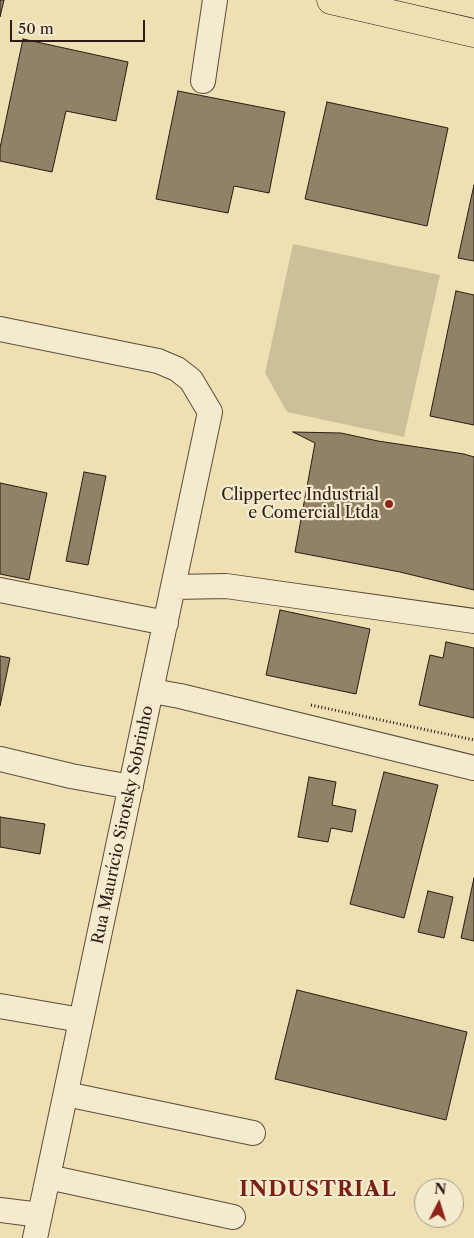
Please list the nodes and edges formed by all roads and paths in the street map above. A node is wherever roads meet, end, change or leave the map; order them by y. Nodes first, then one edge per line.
1 (215, 0) edge
2 (331, 0) edge
3 (474, 33) edge
4 (202, 81) dead end
5 (0, 329) edge
6 (174, 587) junction
7 (0, 590) edge
8 (474, 620) edge
9 (166, 623) junction
10 (152, 691) junction
11 (310, 704) dead end
12 (474, 740) edge
13 (0, 759) edge
14 (474, 768) edge
15 (131, 787) junction
16 (0, 1006) edge
17 (81, 1020) junction
18 (66, 1094) junction
19 (253, 1133) dead end
20 (48, 1177) junction
21 (0, 1210) edge
22 (40, 1215) junction
23 (233, 1218) dead end
24 (35, 1238) edge

1 - 4 street
2 - 3 main road
5 - 6 street, Rua Maurício Sirotsky Sobrinho
6 - 8 street
6 - 9 street, Rua Maurício Sirotsky Sobrinho
7 - 9 street
9 - 10 street, Rua Maurício Sirotsky Sobrinho
10 - 14 street
10 - 15 street, Rua Maurício Sirotsky Sobrinho
11 - 12 path
13 - 15 street
15 - 17 street, Rua Maurício Sirotsky Sobrinho
16 - 17 street
17 - 18 street, Rua Maurício Sirotsky Sobrinho
18 - 19 street
18 - 20 street, Rua Maurício Sirotsky Sobrinho
20 - 22 street, Rua Maurício Sirotsky Sobrinho
20 - 23 street
21 - 22 street
22 - 24 street, Rua Maurício Sirotsky Sobrinho

